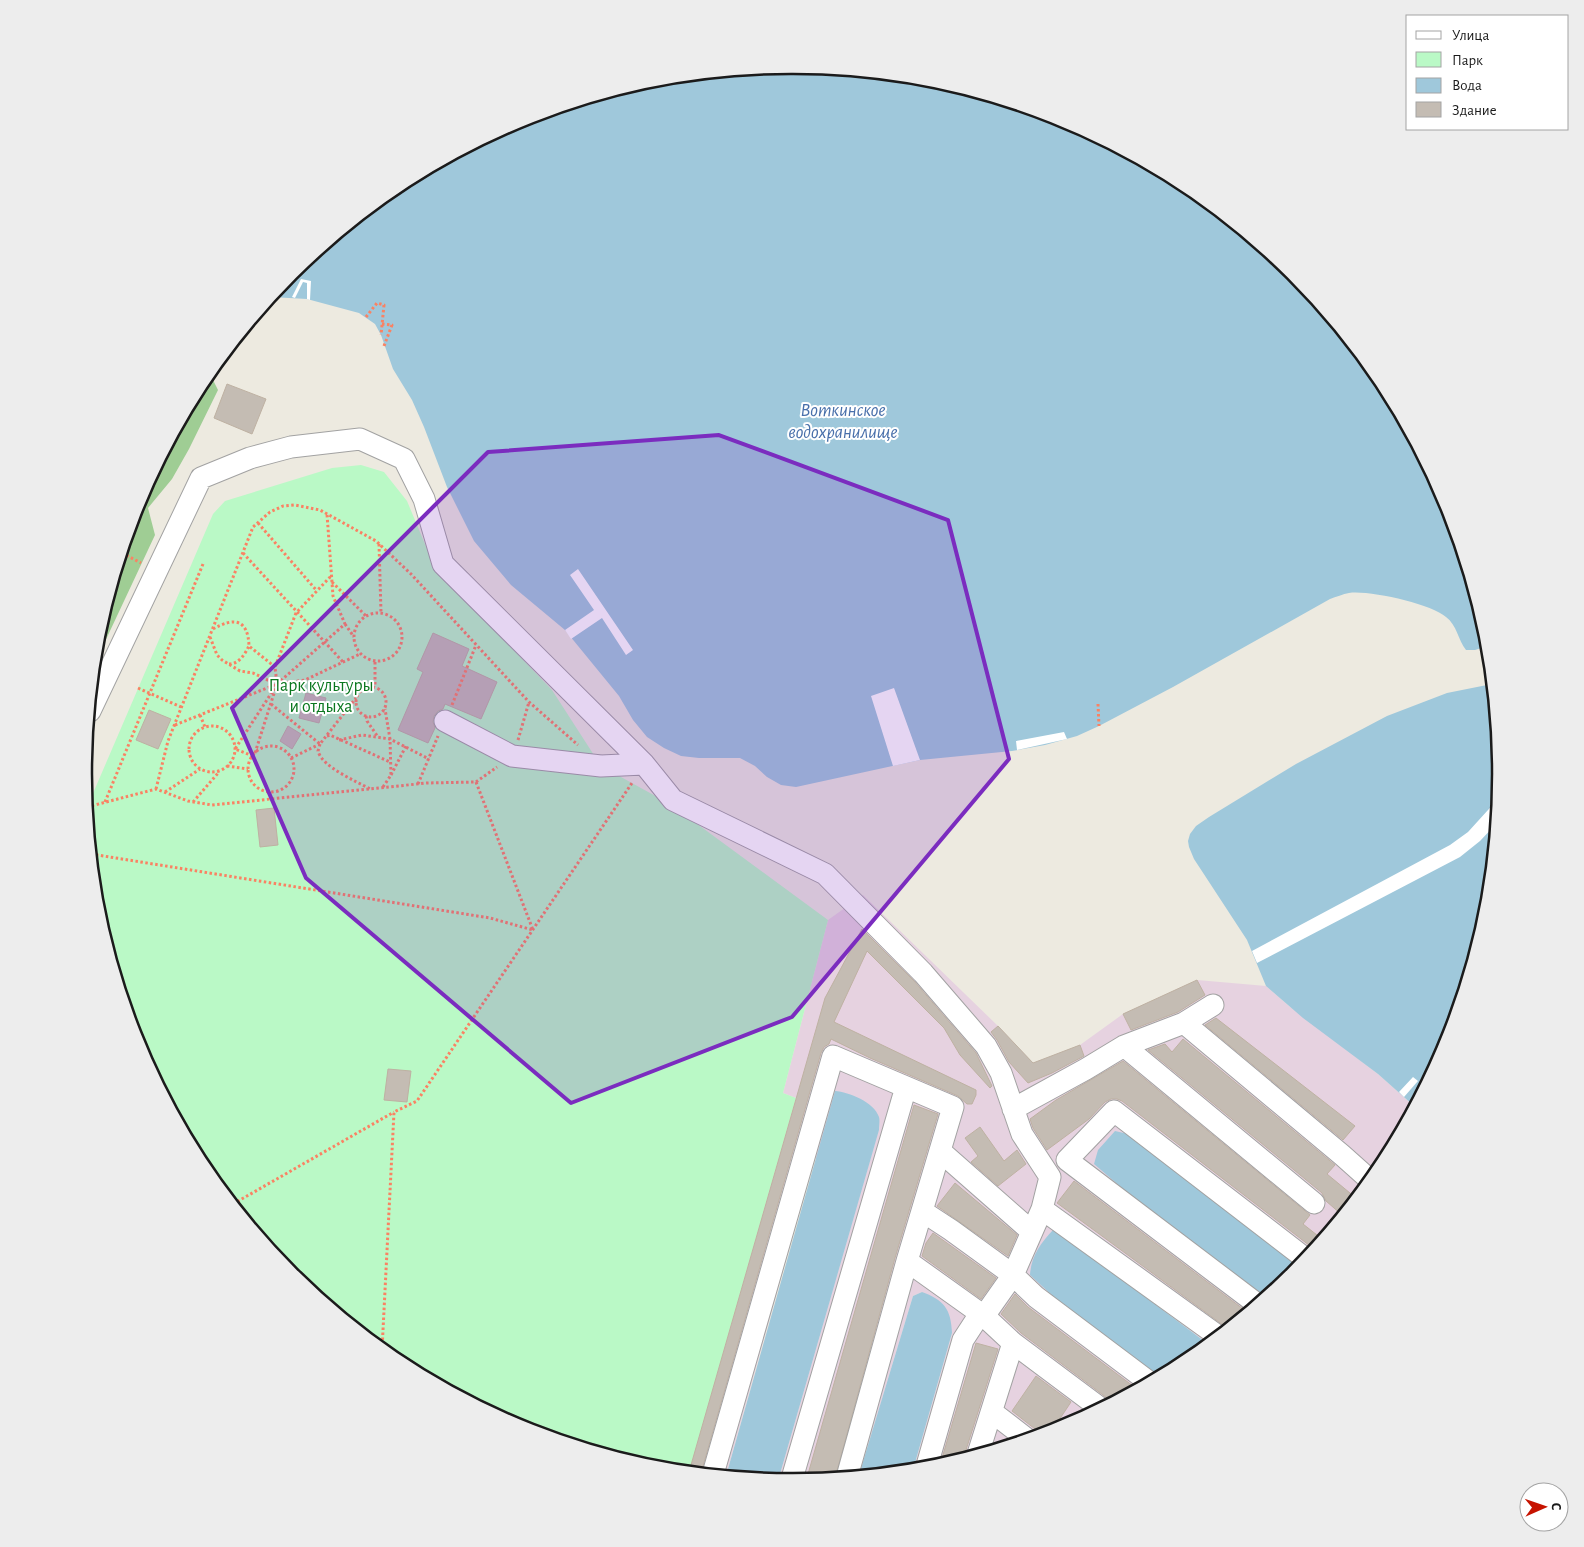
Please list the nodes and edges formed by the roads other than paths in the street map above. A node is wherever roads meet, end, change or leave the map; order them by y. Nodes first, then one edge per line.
1 (97, 697) edge
2 (445, 720) dead end
3 (644, 764) junction
4 (1212, 1005) dead end
5 (1184, 1022) junction
6 (1124, 1046) junction
7 (906, 1087) junction
8 (1013, 1109) junction
9 (940, 1150) junction
10 (1067, 1160) junction
11 (1365, 1175) edge
12 (1050, 1177) junction
13 (1314, 1203) dead end
14 (1042, 1209) junction
15 (922, 1211) junction
16 (1032, 1231) junction
17 (1300, 1254) edge
18 (907, 1261) junction
19 (1012, 1275) junction
20 (1252, 1301) edge
21 (984, 1316) junction
22 (1213, 1332) edge
23 (1013, 1344) junction
24 (1144, 1379) edge
25 (1095, 1404) edge
26 (992, 1412) junction
27 (1021, 1434) edge
28 (980, 1447) edge
29 (929, 1460) edge
30 (715, 1469) edge
31 (849, 1471) edge
32 (794, 1473) edge

1 - 3 lane
2 - 3 lane
3 - 8 lane
4 - 5 lane
5 - 6 lane
5 - 11 lane
6 - 8 lane
6 - 13 lane
7 - 9 lane
7 - 30 lane
7 - 32 lane
8 - 12 lane
9 - 15 lane
9 - 16 lane
10 - 12 lane
10 - 17 lane
10 - 20 lane
12 - 14 lane
14 - 16 lane
14 - 22 lane
15 - 18 lane
15 - 19 lane
16 - 19 lane
18 - 21 lane
18 - 31 lane
19 - 21 lane
19 - 24 lane
21 - 23 lane
21 - 29 lane
23 - 25 lane
23 - 26 lane
26 - 27 lane
26 - 28 lane

